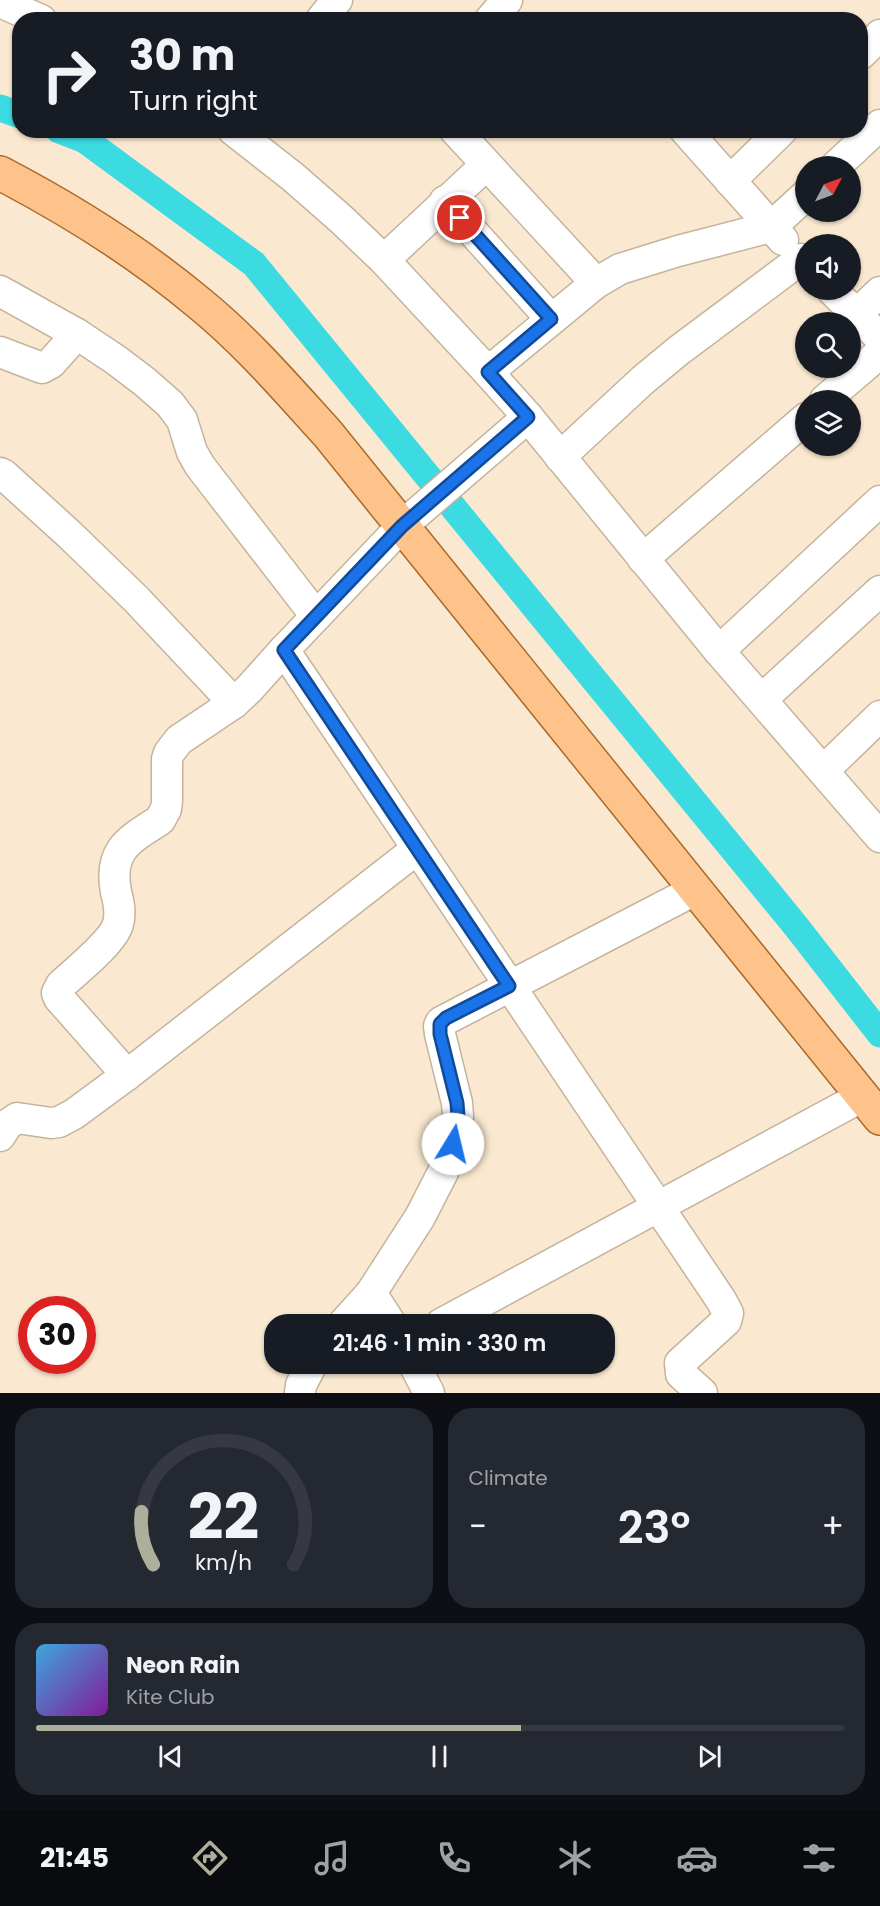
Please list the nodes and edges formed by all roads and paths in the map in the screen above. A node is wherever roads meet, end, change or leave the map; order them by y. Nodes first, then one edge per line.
1 (337, 0) edge
2 (0, 2) edge
3 (23, 12) edge
4 (327, 12) edge
5 (880, 35) edge
6 (868, 47) edge
7 (880, 125) edge
8 (868, 136) edge
9 (242, 138) edge
10 (462, 138) edge
11 (692, 138) edge
12 (774, 138) edge
13 (866, 138) edge
14 (847, 156) edge
15 (486, 165) junction
16 (0, 173) edge
17 (730, 182) junction
18 (445, 201) junction
19 (795, 205) edge
20 (771, 227) junction
21 (795, 252) edge
22 (384, 260) junction
23 (795, 267) edge
24 (596, 283) junction
25 (0, 291) edge
26 (880, 292) edge
27 (842, 300) edge
28 (855, 312) edge
29 (859, 312) edge
30 (861, 318) edge
31 (551, 319) junction
32 (77, 334) junction
33 (880, 338) edge
34 (0, 352) edge
35 (880, 353) edge
36 (488, 372) junction
37 (837, 390) edge
38 (528, 417) junction
39 (795, 428) edge
40 (560, 457) junction
41 (0, 473) edge
42 (880, 501) edge
43 (402, 526) junction
44 (643, 559) junction
45 (880, 591) edge
46 (316, 616) junction
47 (284, 650) junction
48 (719, 651) junction
49 (762, 699) junction
50 (234, 704) junction
51 (880, 716) edge
52 (823, 771) junction
53 (880, 837) edge
54 (417, 849) junction
55 (695, 890) junction
56 (509, 986) junction
57 (127, 1075) junction
58 (872, 1107) edge
59 (0, 1136) edge
60 (659, 1208) junction
61 (371, 1293) junction
62 (352, 1314) edge
63 (385, 1314) edge
64 (460, 1314) edge
65 (307, 1374) edge
66 (419, 1374) edge
67 (300, 1393) edge
68 (429, 1393) edge
69 (702, 1393) edge

1 - 4 street
2 - 3 street
5 - 6 street
7 - 8 street
9 - 22 street
10 - 15 street
11 - 17 street
12 - 17 street
13 - 14 street
15 - 18 street
15 - 24 street
16 - 43 main road
17 - 20 street
18 - 22 street
18 - 31 street
19 - 20 street
20 - 21 street
20 - 24 street
22 - 36 street
23 - 40 street
24 - 31 street
25 - 32 street
26 - 29 street
27 - 28 street
30 - 33 street
31 - 36 street
32 - 34 street
32 - 46 street
35 - 37 street
36 - 38 street
38 - 40 street
38 - 43 street
39 - 44 street
40 - 44 street
41 - 50 street
42 - 48 street
43 - 46 street
43 - 55 main road
44 - 48 street
45 - 49 street
46 - 47 street
47 - 50 street
47 - 54 street
48 - 49 street
49 - 52 street
50 - 57 street
51 - 52 street
52 - 53 street
54 - 56 street
54 - 57 street
55 - 56 street
55 - 58 main road
56 - 60 street
56 - 61 street
57 - 59 street
58 - 60 street
60 - 64 street
60 - 69 street
61 - 62 street
61 - 63 street
65 - 67 street
66 - 68 street

